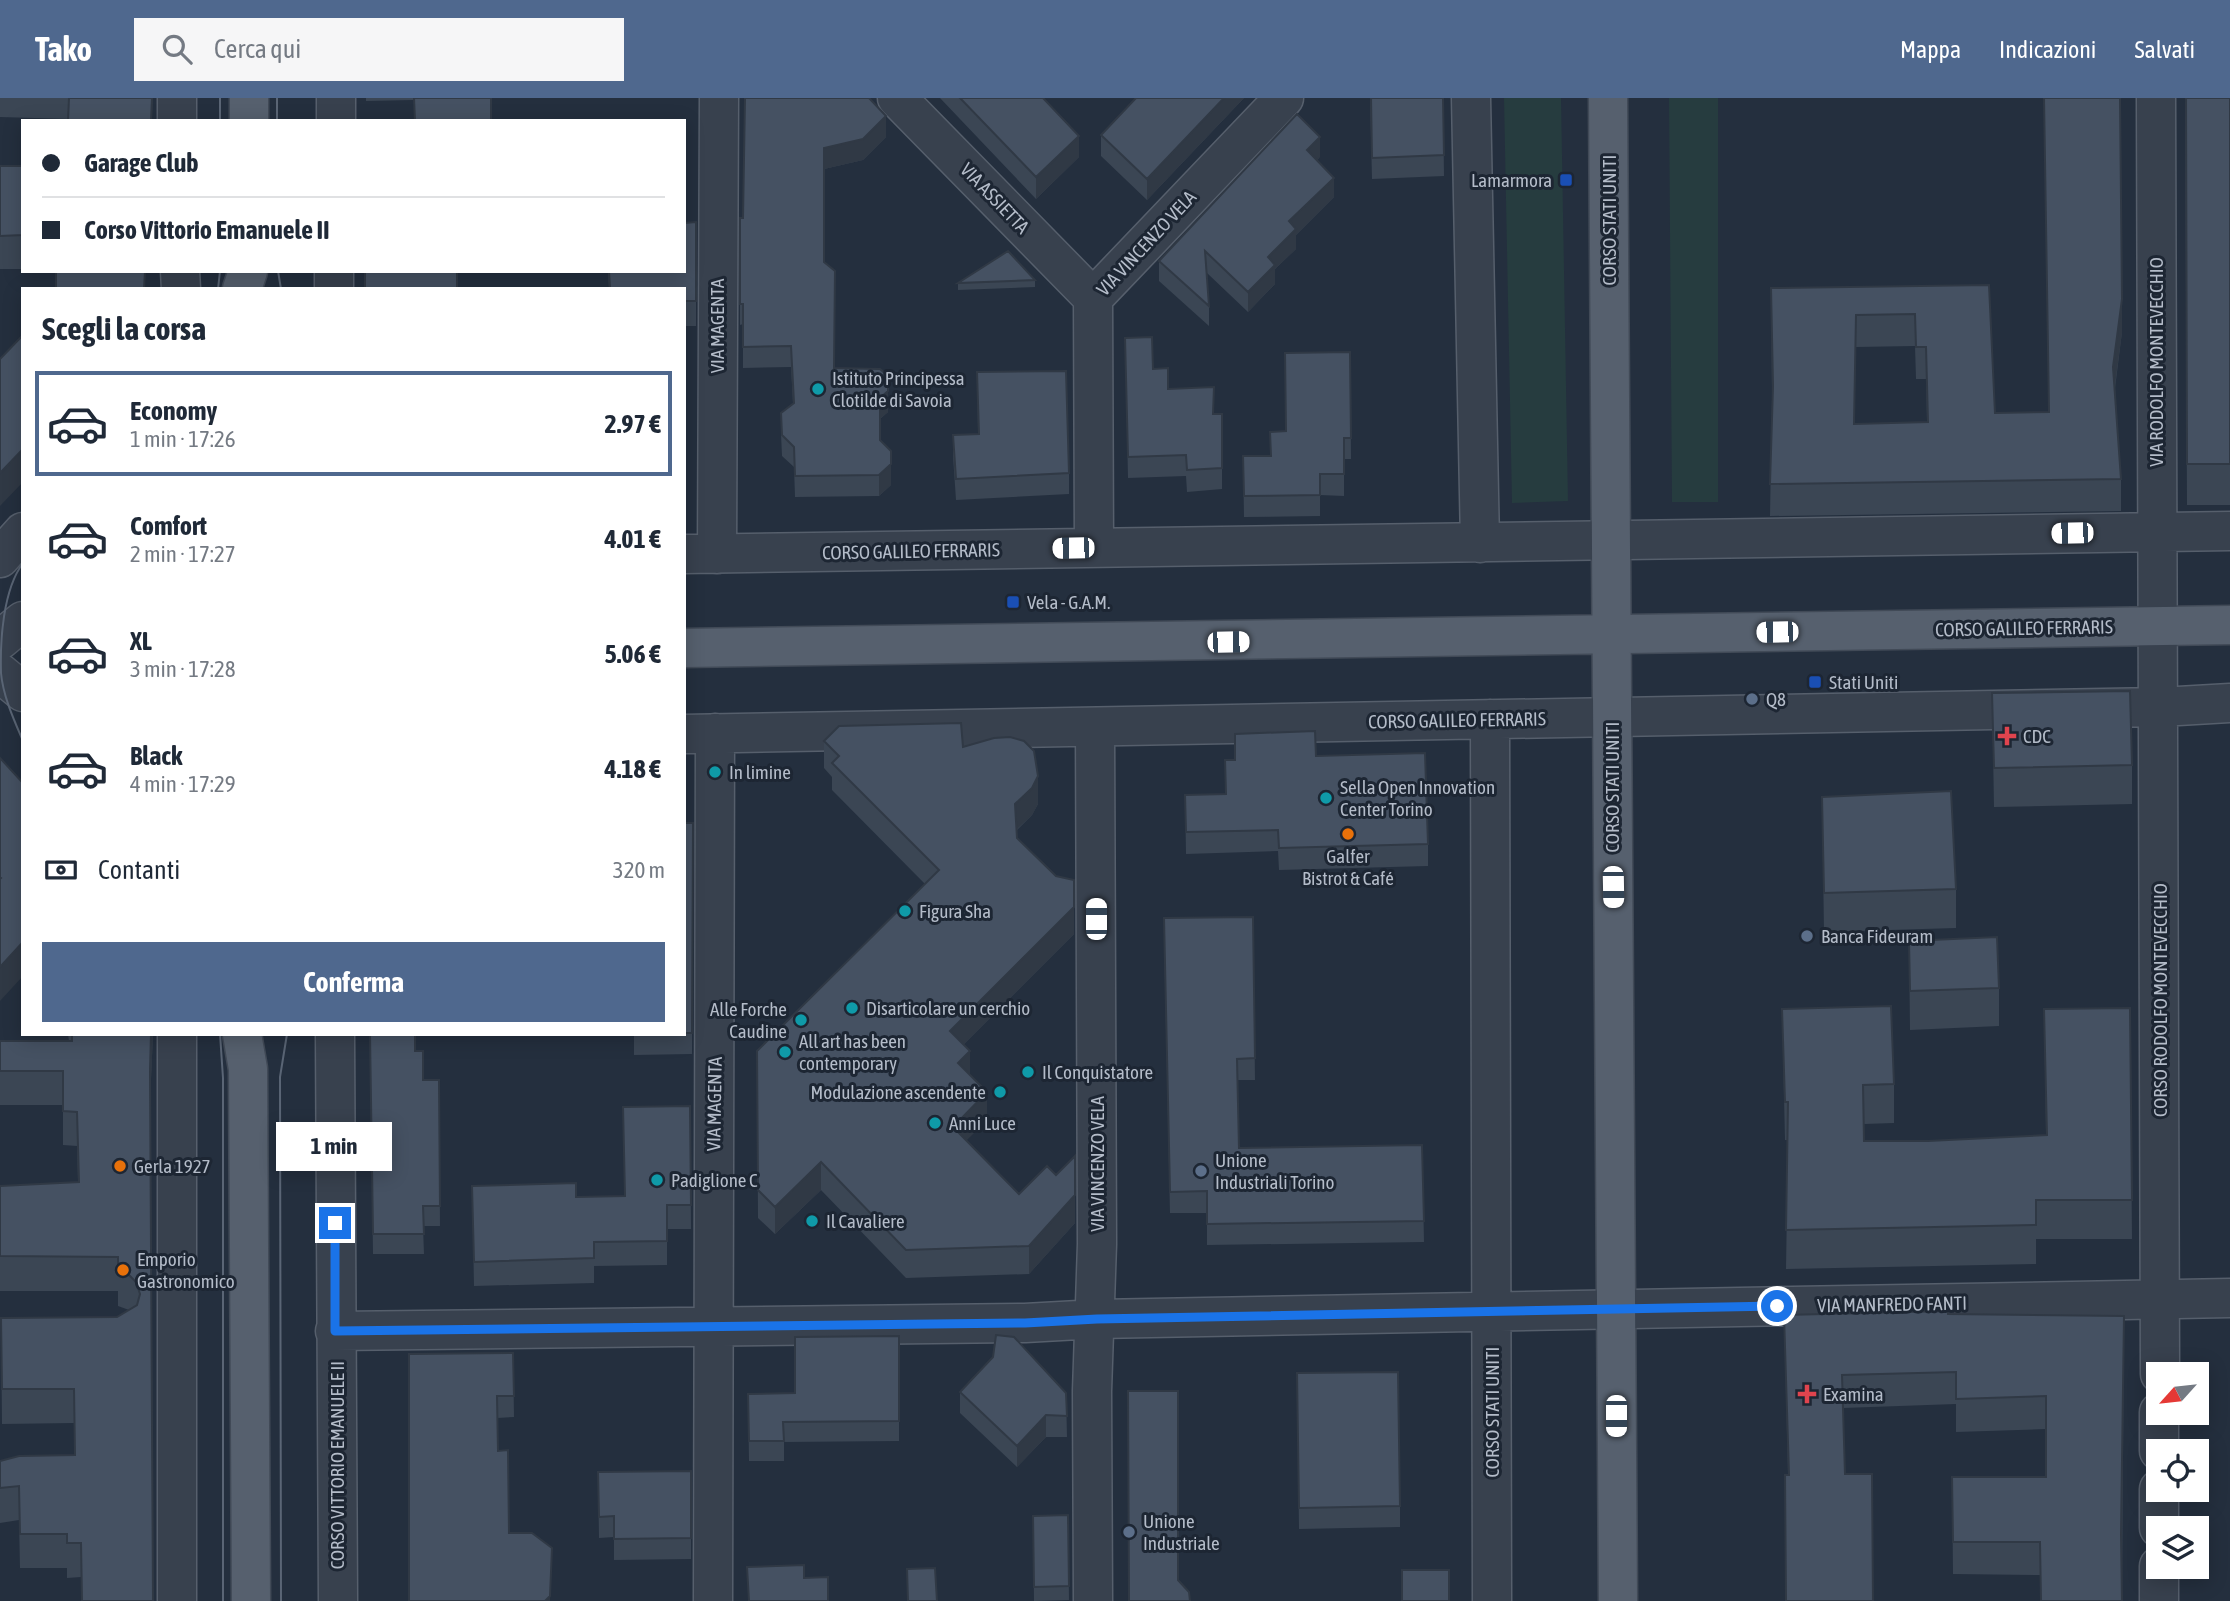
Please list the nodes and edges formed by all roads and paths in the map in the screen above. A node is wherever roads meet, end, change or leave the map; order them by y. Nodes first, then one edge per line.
1 (177, 98) edge
2 (249, 98) edge
3 (336, 98) edge
4 (719, 98) edge
5 (897, 98) edge
6 (1283, 98) edge
7 (1471, 98) edge
8 (1608, 98) edge
9 (2156, 98) edge
10 (177, 119) edge
11 (249, 119) edge
12 (336, 119) edge
13 (1093, 298) junction
14 (2156, 531) junction
15 (2230, 531) edge
16 (21, 534) edge
17 (1611, 541) junction
18 (1480, 543) junction
19 (1094, 548) junction
20 (701, 554) edge
21 (0, 558) edge
22 (21, 623) edge
23 (2230, 625) edge
24 (2158, 626) junction
25 (1611, 635) junction
26 (0, 640) edge
27 (686, 648) edge
28 (0, 673) edge
29 (21, 690) edge
30 (2230, 703) edge
31 (2161, 707) junction
32 (1612, 717) junction
33 (1490, 719) junction
34 (1095, 727) junction
35 (700, 734) edge
36 (177, 1036) edge
37 (335, 1036) edge
38 (249, 1046) edge
39 (2230, 1298) edge
40 (2160, 1299) junction
41 (1616, 1310) junction
42 (1492, 1312) junction
43 (1097, 1319) junction
44 (714, 1325) junction
45 (335, 1331) junction
46 (2160, 1362) edge
47 (2159, 1579) edge
48 (177, 1601) edge
49 (251, 1601) edge
50 (338, 1601) edge
51 (713, 1601) edge
52 (1093, 1601) edge
53 (1492, 1601) edge
54 (1618, 1601) edge
55 (2159, 1601) edge

1 - 10 street
2 - 11 main road
3 - 12 street
4 - 20 street, VIA MAGENTA
5 - 13 street, VIA ASSIETTA
6 - 13 street, VIA VINCENZO VELA
7 - 18 street
8 - 17 main road, CORSO STATI UNITI
9 - 14 street, VIA RODOLFO MONTEVECCHIO
13 - 19 street, VIA VINCENZO VELA
14 - 15 street, CORSO GALILEO FERRARIS
14 - 17 street, CORSO GALILEO FERRARIS
14 - 24 street, VIA RODOLFO MONTEVECCHIO
16 - 21 street
17 - 18 street, CORSO GALILEO FERRARIS
17 - 25 main road, CORSO STATI UNITI
18 - 19 street, CORSO GALILEO FERRARIS
19 - 20 street, CORSO GALILEO FERRARIS
22 - 26 street
23 - 24 main road, CORSO GALILEO FERRARIS
24 - 25 main road, CORSO GALILEO FERRARIS
24 - 31 street, CORSO RODOLFO MONTEVECCHIO
25 - 27 main road, CORSO GALILEO FERRARIS
25 - 32 main road, CORSO STATI UNITI
28 - 29 street
30 - 31 street, CORSO GALILEO FERRARIS
31 - 32 street, CORSO GALILEO FERRARIS
31 - 40 street, CORSO RODOLFO MONTEVECCHIO
32 - 33 street, CORSO GALILEO FERRARIS
32 - 41 main road, CORSO STATI UNITI
33 - 34 street, CORSO GALILEO FERRARIS
33 - 42 street, CORSO STATI UNITI
34 - 35 street, CORSO GALILEO FERRARIS
34 - 43 street, VIA VINCENZO VELA
35 - 44 street, VIA MAGENTA
36 - 48 street
37 - 45 street, CORSO VITTORIO EMANUELE II
38 - 49 main road
39 - 40 street, VIA MANFREDO FANTI
40 - 41 street, VIA MANFREDO FANTI
40 - 46 street, CORSO RODOLFO MONTEVECCHIO
41 - 42 street, VIA MANFREDO FANTI
41 - 54 main road, CORSO STATI UNITI
42 - 43 street, VIA MANFREDO FANTI
42 - 53 street, CORSO STATI UNITI
43 - 44 street, VIA MANFREDO FANTI
43 - 52 street, VIA VINCENZO VELA
44 - 45 street, VIA MANFREDO FANTI
44 - 51 street, VIA MAGENTA
45 - 50 street, CORSO VITTORIO EMANUELE II
47 - 55 street

